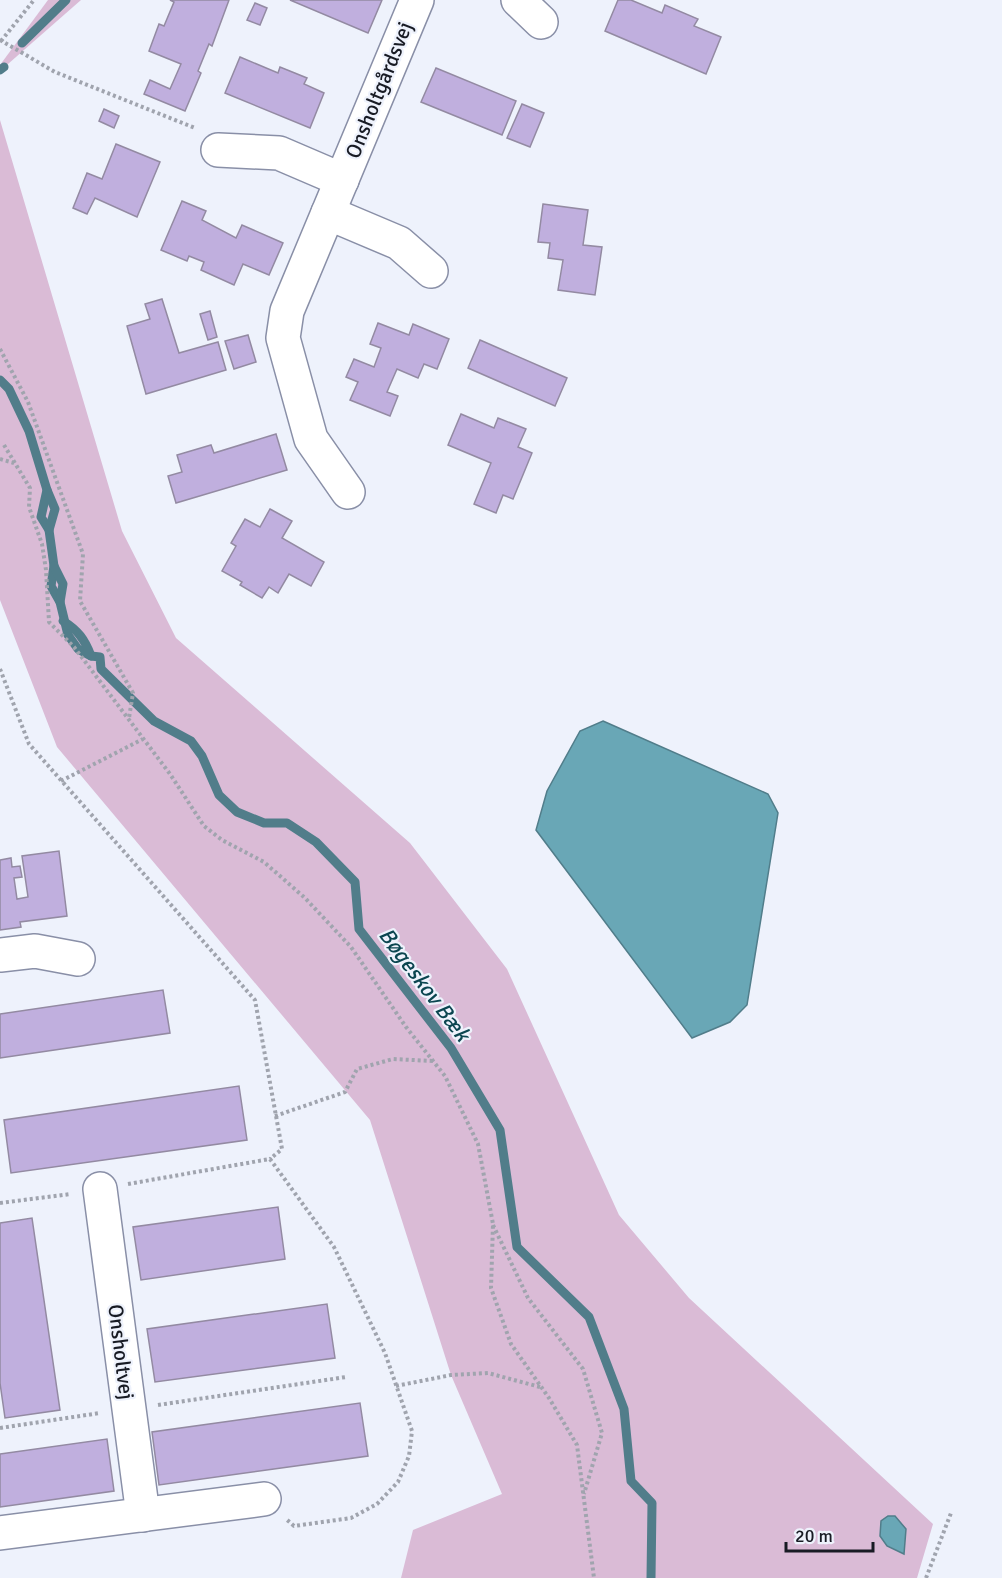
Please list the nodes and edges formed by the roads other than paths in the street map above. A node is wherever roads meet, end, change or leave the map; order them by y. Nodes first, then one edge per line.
1 (417, 0) edge
2 (518, 0) edge
3 (542, 22) dead end
4 (218, 150) road end
5 (342, 180) junction
6 (328, 213) junction
7 (431, 271) dead end
8 (348, 492) dead end
9 (0, 956) edge
10 (78, 958) dead end
11 (100, 1189) road end
12 (264, 1499) road end
13 (143, 1515) junction
14 (0, 1533) edge

1 - 5 street, Onsholtgårdsvej
2 - 3 street
4 - 5 street, Onsholtgårdsvej
5 - 6 street, Onsholtgårdsvej
6 - 7 street
6 - 8 street, Onsholtgårdsvej
9 - 10 street
11 - 13 street, Onsholtvej
12 - 13 street
13 - 14 street

